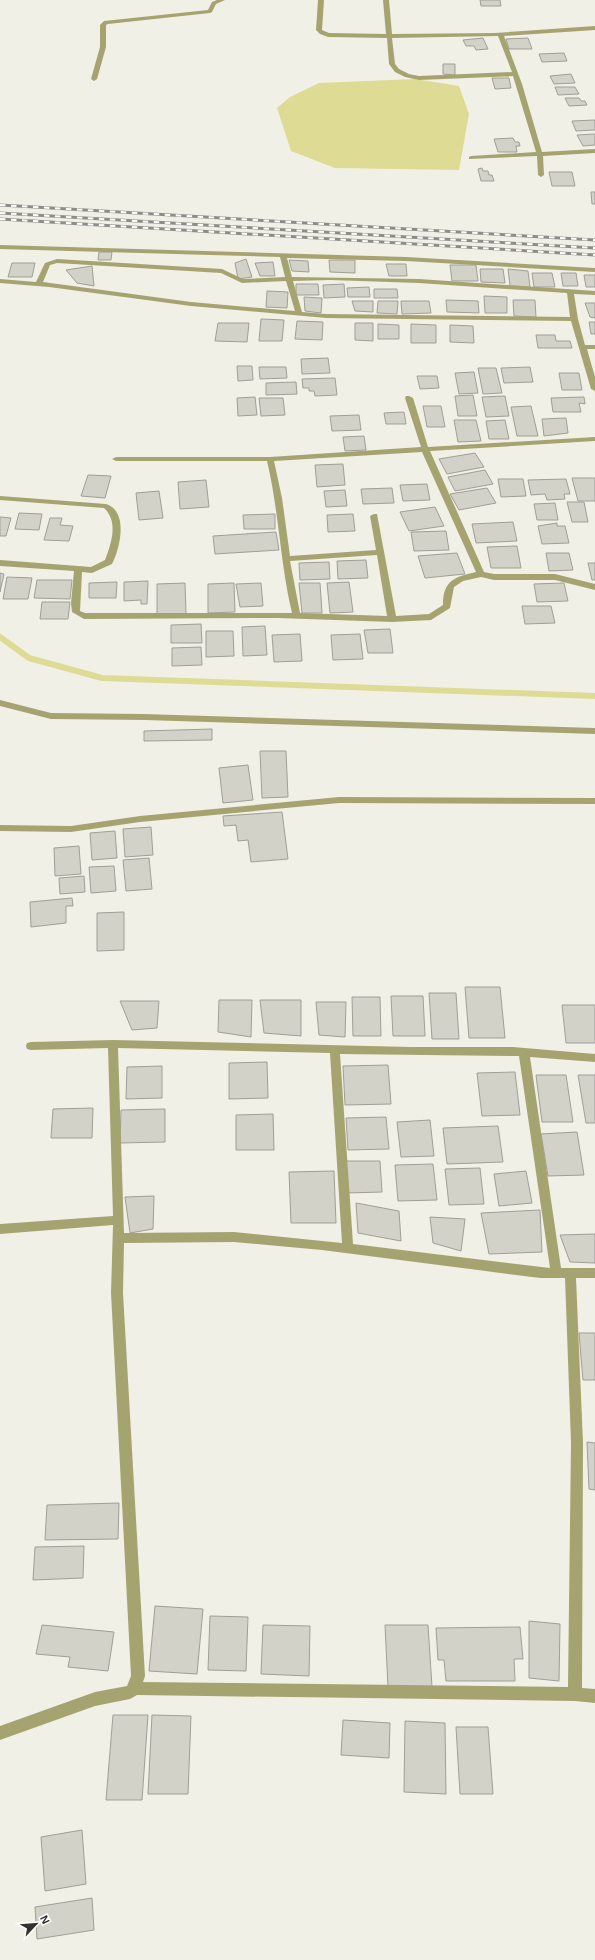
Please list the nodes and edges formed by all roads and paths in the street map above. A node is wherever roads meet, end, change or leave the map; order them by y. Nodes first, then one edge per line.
1 (222, 0) edge
2 (321, 0) edge
3 (386, 0) edge
4 (595, 28) edge
5 (500, 34) junction
6 (390, 36) junction
7 (515, 74) junction
8 (94, 79) dead end
9 (595, 151) edge
10 (540, 155) junction
11 (471, 158) dead end
12 (541, 175) dead end
13 (0, 247) edge
14 (283, 256) junction
15 (595, 270) edge
16 (289, 278) junction
17 (0, 282) edge
18 (40, 284) junction
19 (570, 291) junction
20 (595, 293) edge
21 (299, 314) junction
22 (574, 319) junction
23 (584, 347) junction
24 (595, 347) edge
25 (595, 388) edge
26 (409, 398) dead end
27 (595, 439) edge
28 (425, 449) junction
29 (116, 459) dead end
30 (270, 459) junction
31 (0, 498) edge
32 (374, 516) dead end
33 (380, 552) junction
34 (286, 559) junction
35 (0, 563) edge
36 (78, 569) junction
37 (481, 574) junction
38 (595, 587) edge
39 (296, 616) junction
40 (392, 618) junction
41 (0, 702) edge
42 (595, 731) edge
43 (595, 802) edge
44 (0, 828) edge
45 (113, 1044) junction
46 (31, 1046) dead end
47 (335, 1049) junction
48 (524, 1052) junction
49 (595, 1058) edge
50 (118, 1220) junction
51 (0, 1229) edge
52 (119, 1238) junction
53 (348, 1248) junction
54 (556, 1273) junction
55 (570, 1273) junction
56 (595, 1273) edge
57 (134, 1688) junction
58 (575, 1694) junction
59 (595, 1696) edge
60 (0, 1733) edge

1 - 8 street
2 - 6 street
3 - 6 street
4 - 5 street
5 - 6 street
5 - 7 street
6 - 7 street
7 - 10 street
9 - 10 street
10 - 11 street
10 - 12 street
13 - 14 street
14 - 15 street
14 - 16 street
16 - 18 street
16 - 19 street
16 - 21 street
17 - 18 street
18 - 21 street
19 - 20 street
19 - 22 street
21 - 22 street
22 - 23 street
23 - 24 street
23 - 25 street
26 - 28 street
27 - 28 street
28 - 30 street
28 - 37 street
29 - 30 street
30 - 34 street
31 - 36 street
32 - 33 street
33 - 34 street
33 - 40 street
34 - 39 street
35 - 36 street
36 - 39 street
37 - 38 street
37 - 40 street
39 - 40 street
41 - 42 street
43 - 44 street
45 - 46 street
45 - 47 street
45 - 50 street
47 - 48 street
47 - 53 street
48 - 49 street
48 - 54 street
50 - 51 street
50 - 52 street
52 - 53 street
52 - 57 street
53 - 54 street
54 - 55 street
55 - 56 street
55 - 58 street
57 - 58 street
57 - 60 street
58 - 59 street

